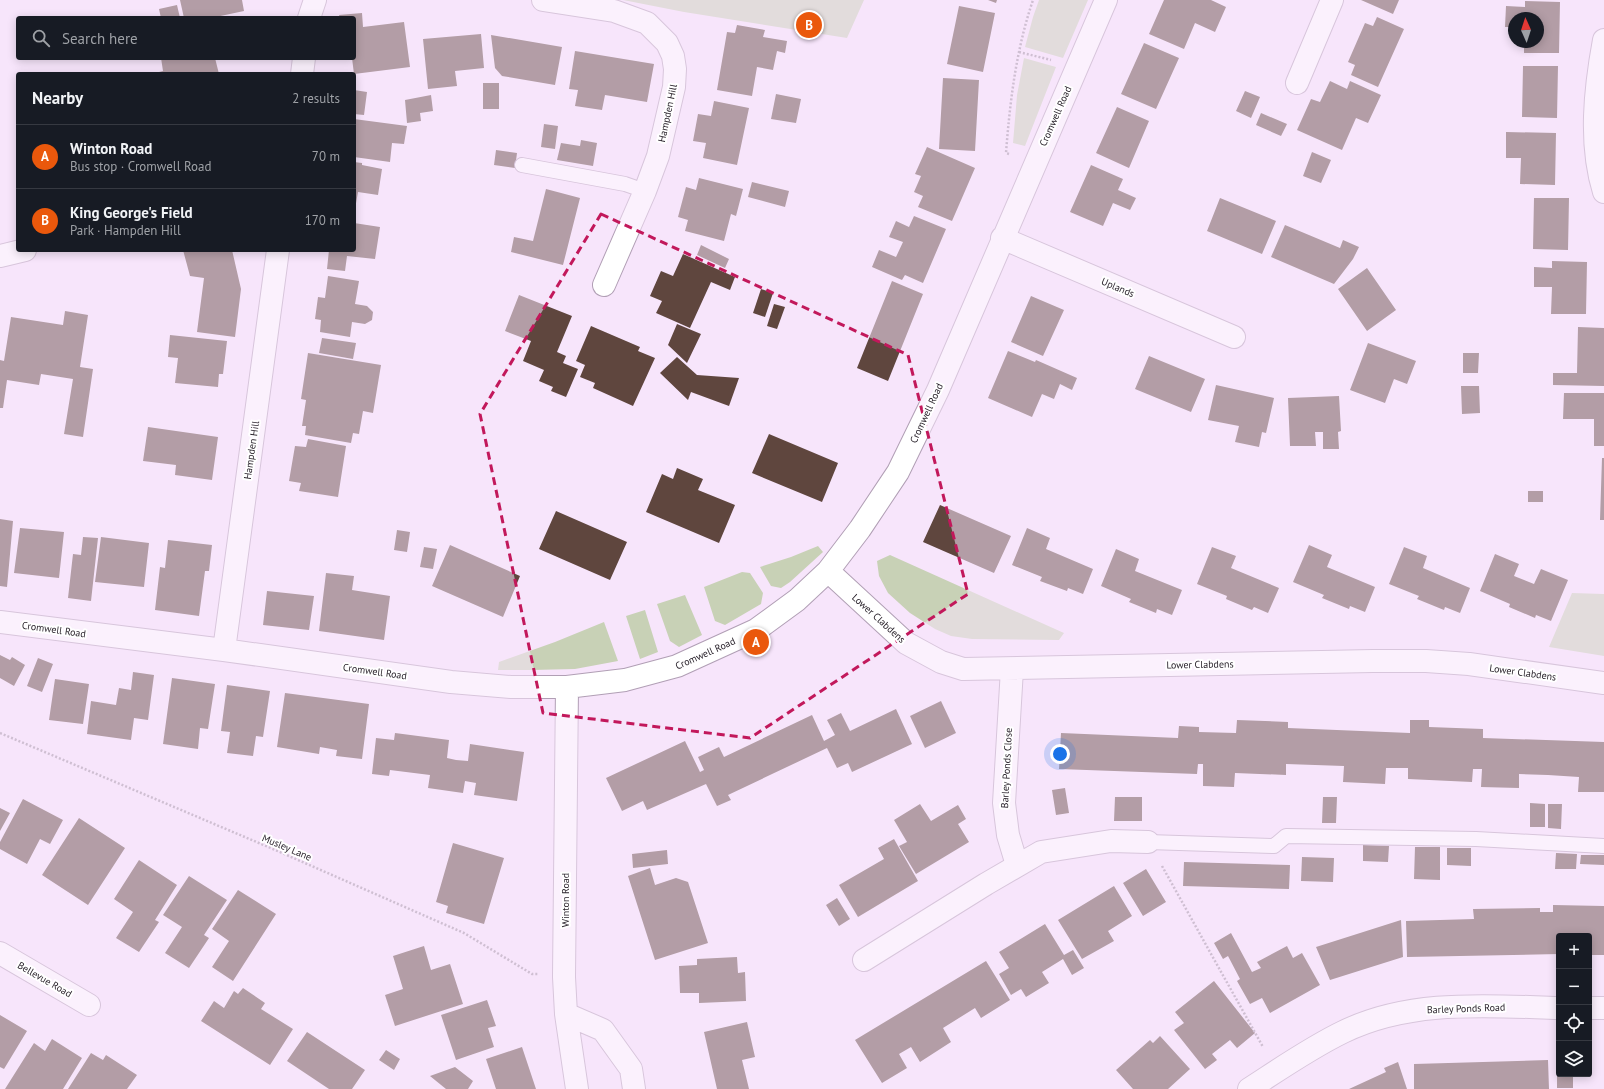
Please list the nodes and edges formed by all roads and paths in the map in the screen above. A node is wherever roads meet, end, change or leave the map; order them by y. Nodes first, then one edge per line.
1 (315, 0) edge
2 (543, 0) edge
3 (1033, 0) edge
4 (1106, 0) edge
5 (1332, 0) edge
6 (310, 16) edge
7 (1604, 40) edge
8 (1019, 52) junction
9 (304, 60) edge
10 (1077, 67) junction
11 (302, 72) edge
12 (1297, 83) dead end
13 (522, 165) dead end
14 (1034, 165) junction
15 (645, 191) junction
16 (1604, 192) edge
17 (1002, 238) junction
18 (17, 252) edge
19 (278, 252) edge
20 (0, 256) edge
21 (604, 285) dead end
22 (1234, 337) dead end
23 (828, 571) junction
24 (0, 622) edge
25 (224, 650) junction
26 (1012, 669) junction
27 (1604, 683) edge
28 (567, 687) junction
29 (0, 733) edge
30 (1148, 842) junction
31 (1604, 846) edge
32 (1017, 865) junction
33 (0, 953) edge
34 (864, 960) dead end
35 (564, 977) junction
36 (89, 1005) dead end
37 (1556, 1008) edge
38 (1592, 1008) edge
39 (1604, 1008) edge
40 (566, 1014) junction
41 (1277, 1071) junction
42 (577, 1089) edge
43 (634, 1089) edge
44 (1250, 1089) edge

1 - 6 street
2 - 15 street, Hampden Hill
3 - 8 path
4 - 10 street, Cromwell Road
5 - 12 street
7 - 16 street
8 - 10 path
8 - 14 path
9 - 11 street
10 - 14 street, Cromwell Road
13 - 15 lane
14 - 17 street, Cromwell Road
15 - 21 street, Hampden Hill
17 - 22 street, Uplands
17 - 23 street, Cromwell Road
18 - 20 street
19 - 25 street, Hampden Hill
23 - 26 street, Lower Clabdens
23 - 28 street, Cromwell Road
24 - 25 street, Cromwell Road
25 - 28 street, Cromwell Road
26 - 27 street, Lower Clabdens
26 - 32 street, Barley Ponds Close
28 - 35 street, Winton Road
29 - 35 path, Musley Lane
30 - 31 lane
30 - 32 street
30 - 41 path
32 - 34 street
33 - 36 street, Bellevue Road
35 - 40 street, Winton Road
37 - 41 street, Barley Ponds Road
38 - 39 street
40 - 42 street, Winton Road
40 - 43 street
41 - 44 street, Barley Ponds Road

